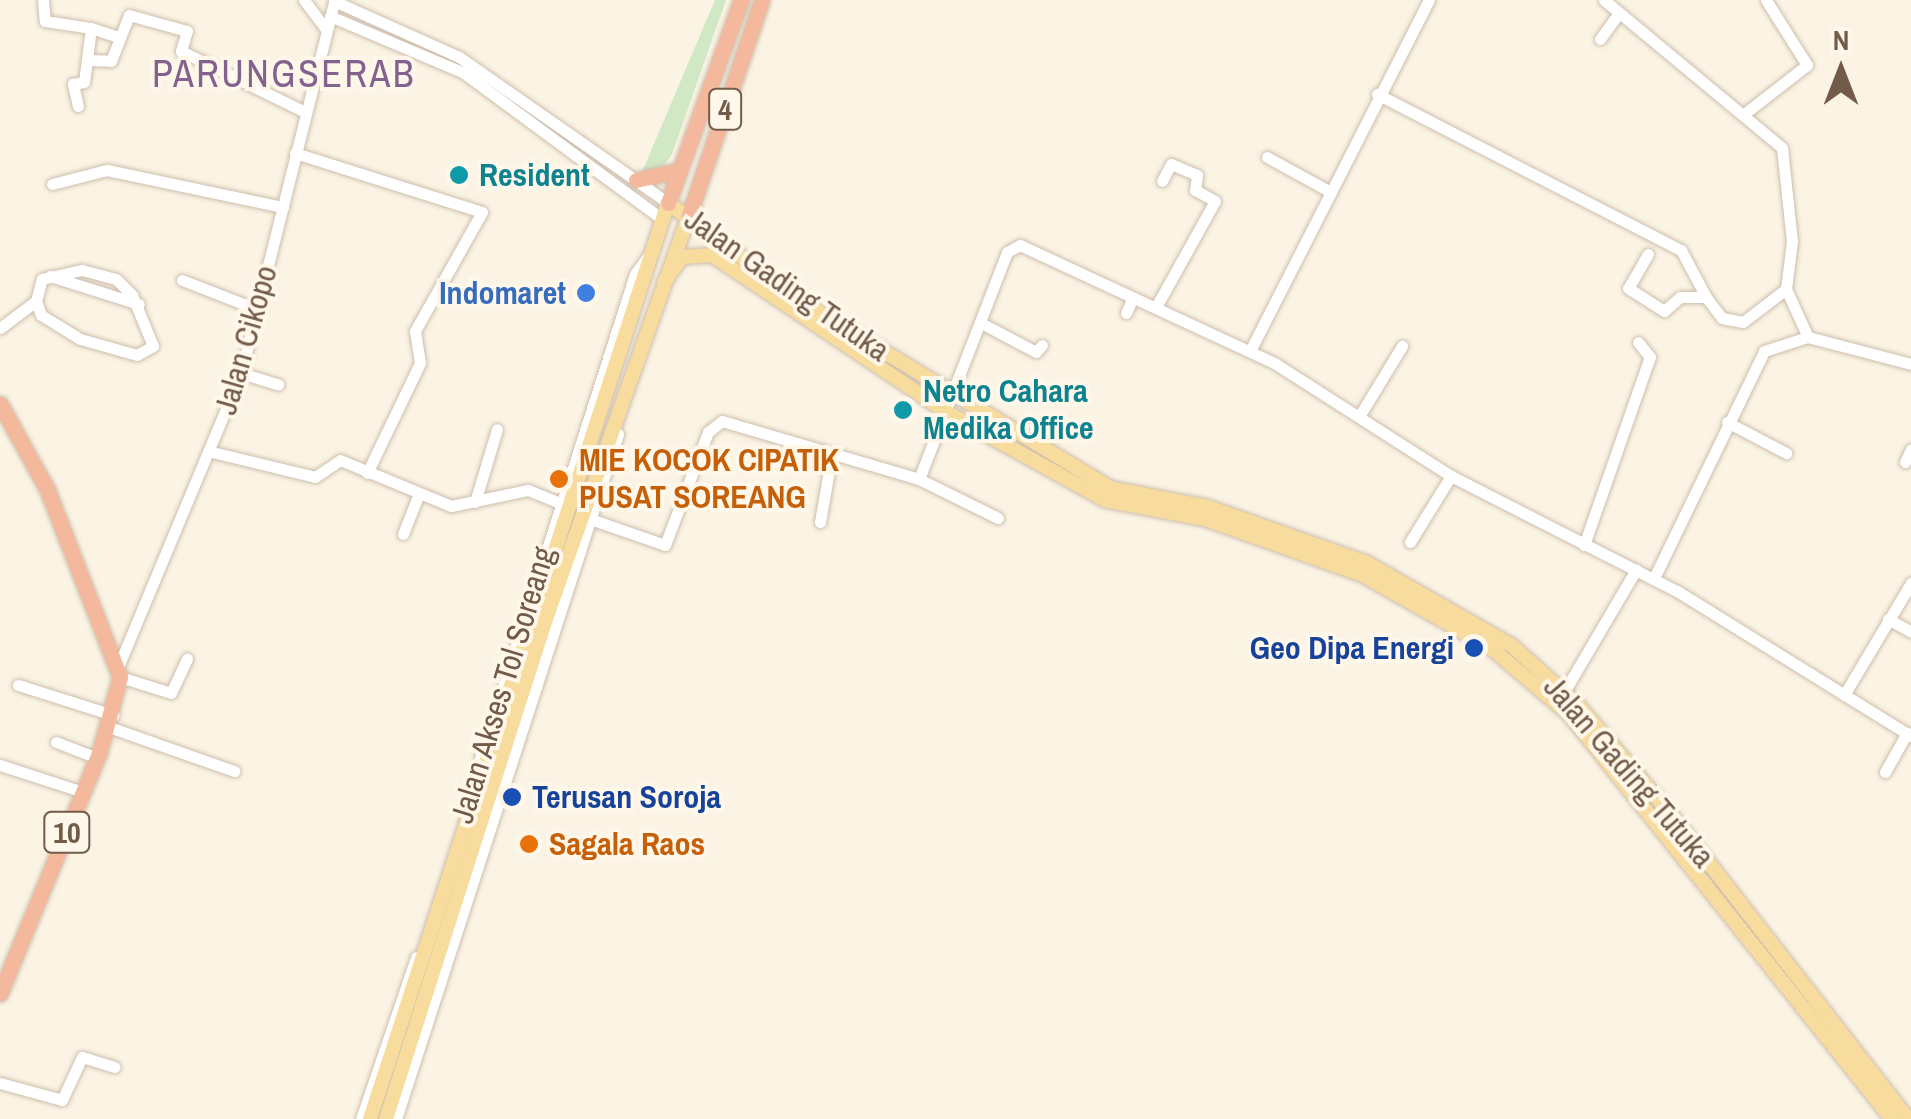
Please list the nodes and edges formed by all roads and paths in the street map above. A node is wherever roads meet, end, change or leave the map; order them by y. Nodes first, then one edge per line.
1 (43, 0) edge
2 (304, 0) edge
3 (335, 0) edge
4 (741, 0) edge
5 (762, 0) edge
6 (1430, 0) edge
7 (1604, 0) edge
8 (1766, 0) edge
9 (1619, 13) junction
10 (330, 16) junction
11 (91, 28) junction
12 (326, 29) junction
13 (115, 36) junction
14 (1600, 39) dead end
15 (87, 60) junction
16 (1377, 94) junction
17 (78, 106) dead end
18 (305, 112) junction
19 (1744, 114) junction
20 (296, 153) junction
21 (1267, 158) dead end
22 (680, 170) junction
23 (636, 180) junction
24 (1162, 181) dead end
25 (52, 184) dead end
26 (1326, 190) junction
27 (283, 207) junction
28 (665, 211) junction
29 (685, 226) junction
30 (650, 253) junction
31 (1648, 254) dead end
32 (182, 280) dead end
33 (664, 282) junction
34 (1786, 290) junction
35 (1133, 297) junction
36 (1706, 297) junction
37 (36, 301) junction
38 (1156, 308) junction
39 (258, 310) junction
40 (1126, 313) dead end
41 (980, 323) junction
42 (0, 328) edge
43 (1808, 338) junction
44 (1638, 342) dead end
45 (1042, 345) dead end
46 (1402, 346) dead end
47 (1250, 351) junction
48 (1911, 364) edge
49 (241, 374) junction
50 (278, 384) dead end
51 (954, 398) junction
52 (0, 404) edge
53 (948, 413) junction
54 (1360, 415) junction
55 (1727, 422) junction
56 (497, 430) dead end
57 (1911, 449) edge
58 (212, 452) junction
59 (1786, 453) dead end
60 (831, 459) junction
61 (1905, 462) dead end
62 (367, 472) junction
63 (1451, 476) junction
64 (919, 479) junction
65 (418, 496) junction
66 (475, 502) junction
67 (561, 503) junction
68 (998, 518) dead end
69 (593, 520) junction
70 (820, 522) dead end
71 (403, 534) dead end
72 (1410, 542) dead end
73 (1584, 545) junction
74 (1636, 570) junction
75 (1654, 578) junction
76 (1911, 584) edge
77 (528, 608) junction
78 (1888, 618) junction
79 (1911, 632) edge
80 (187, 658) dead end
81 (535, 666) junction
82 (119, 672) junction
83 (18, 684) dead end
84 (1564, 692) junction
85 (1844, 694) junction
86 (111, 721) junction
87 (1909, 735) edge
88 (56, 742) dead end
89 (97, 758) junction
90 (0, 766) edge
91 (234, 772) dead end
92 (1885, 772) dead end
93 (83, 792) junction
94 (457, 886) junction
95 (1729, 898) junction
96 (0, 994) edge
97 (115, 1067) dead end
98 (0, 1082) edge
99 (361, 1119) edge
100 (370, 1119) edge
101 (386, 1119) edge
102 (396, 1119) edge
103 (1892, 1119) edge
104 (1908, 1119) edge

1 - 11 street
2 - 12 street
3 - 10 street, Jalan Cikopo
3 - 23 street, Jalan Gading Tutuka
4 - 22 highway, 4
5 - 29 highway, 4
6 - 16 street
7 - 9 street
8 - 19 street
9 - 14 street
9 - 19 street
10 - 12 street, Jalan Cikopo
10 - 28 street, Jalan Gading Tutuka
11 - 13 street
11 - 15 street
12 - 18 street, Jalan Cikopo
13 - 15 street
13 - 18 street
15 - 17 street
16 - 26 street
16 - 36 street
18 - 20 street, Jalan Cikopo
19 - 34 street
20 - 27 street, Jalan Cikopo
20 - 62 street
21 - 26 street
22 - 23 highway
22 - 28 highway, 4
23 - 28 street, Jalan Gading Tutuka
24 - 38 street
25 - 27 street
26 - 47 street
27 - 39 street, Jalan Cikopo
28 - 29 main road, Jalan Gading Tutuka
28 - 30 main road, Jalan Akses Tol Soreang
29 - 33 main road, Jalan Akses Tol Soreang
29 - 51 main road, Jalan Gading Tutuka
30 - 67 street, Jalan Akses Tol Soreang
30 - 77 main road, Jalan Akses Tol Soreang
31 - 36 street
32 - 39 street
33 - 53 main road, Jalan Gading Tutuka
33 - 69 street, Jalan Akses Tol Soreang
33 - 81 main road, Jalan Akses Tol Soreang
34 - 36 street
34 - 43 street
35 - 38 street
35 - 40 street
35 - 41 street
37 - 37 street
37 - 42 street
38 - 47 street
39 - 49 street, Jalan Cikopo
41 - 45 street
41 - 51 street
43 - 48 street
43 - 55 street
44 - 73 street
46 - 54 street
47 - 54 street
49 - 50 street
49 - 58 street, Jalan Cikopo
51 - 53 street
51 - 84 main road, Jalan Gading Tutuka
52 - 82 highway
53 - 64 street
53 - 95 main road, Jalan Gading Tutuka
54 - 63 street
55 - 59 street
55 - 75 street
56 - 66 street
57 - 61 street
58 - 62 street
58 - 82 street, Jalan Cikopo
60 - 64 street
60 - 69 street
60 - 70 street
62 - 65 street
63 - 72 street
63 - 73 street
64 - 68 street
65 - 66 street
65 - 71 street
66 - 67 street
67 - 77 street, Jalan Akses Tol Soreang
69 - 81 street, Jalan Akses Tol Soreang
73 - 74 street
74 - 75 street
74 - 84 street
75 - 85 street
76 - 78 street
77 - 94 main road, Jalan Akses Tol Soreang
77 - 99 street, Jalan Akses Tol Soreang
78 - 79 street
78 - 85 street
80 - 82 street
81 - 94 main road, Jalan Akses Tol Soreang
81 - 102 street, Jalan Akses Tol Soreang
82 - 86 highway, 10
83 - 86 street
84 - 95 main road, Jalan Gading Tutuka
85 - 87 street
86 - 89 highway, 10
86 - 91 street
87 - 92 street
88 - 89 street
89 - 93 highway, 10
90 - 93 street
93 - 96 highway, 10
94 - 100 main road, Jalan Akses Tol Soreang
94 - 101 main road, Jalan Akses Tol Soreang
95 - 103 main road, Jalan Gading Tutuka
95 - 104 main road, Jalan Gading Tutuka
97 - 98 street

